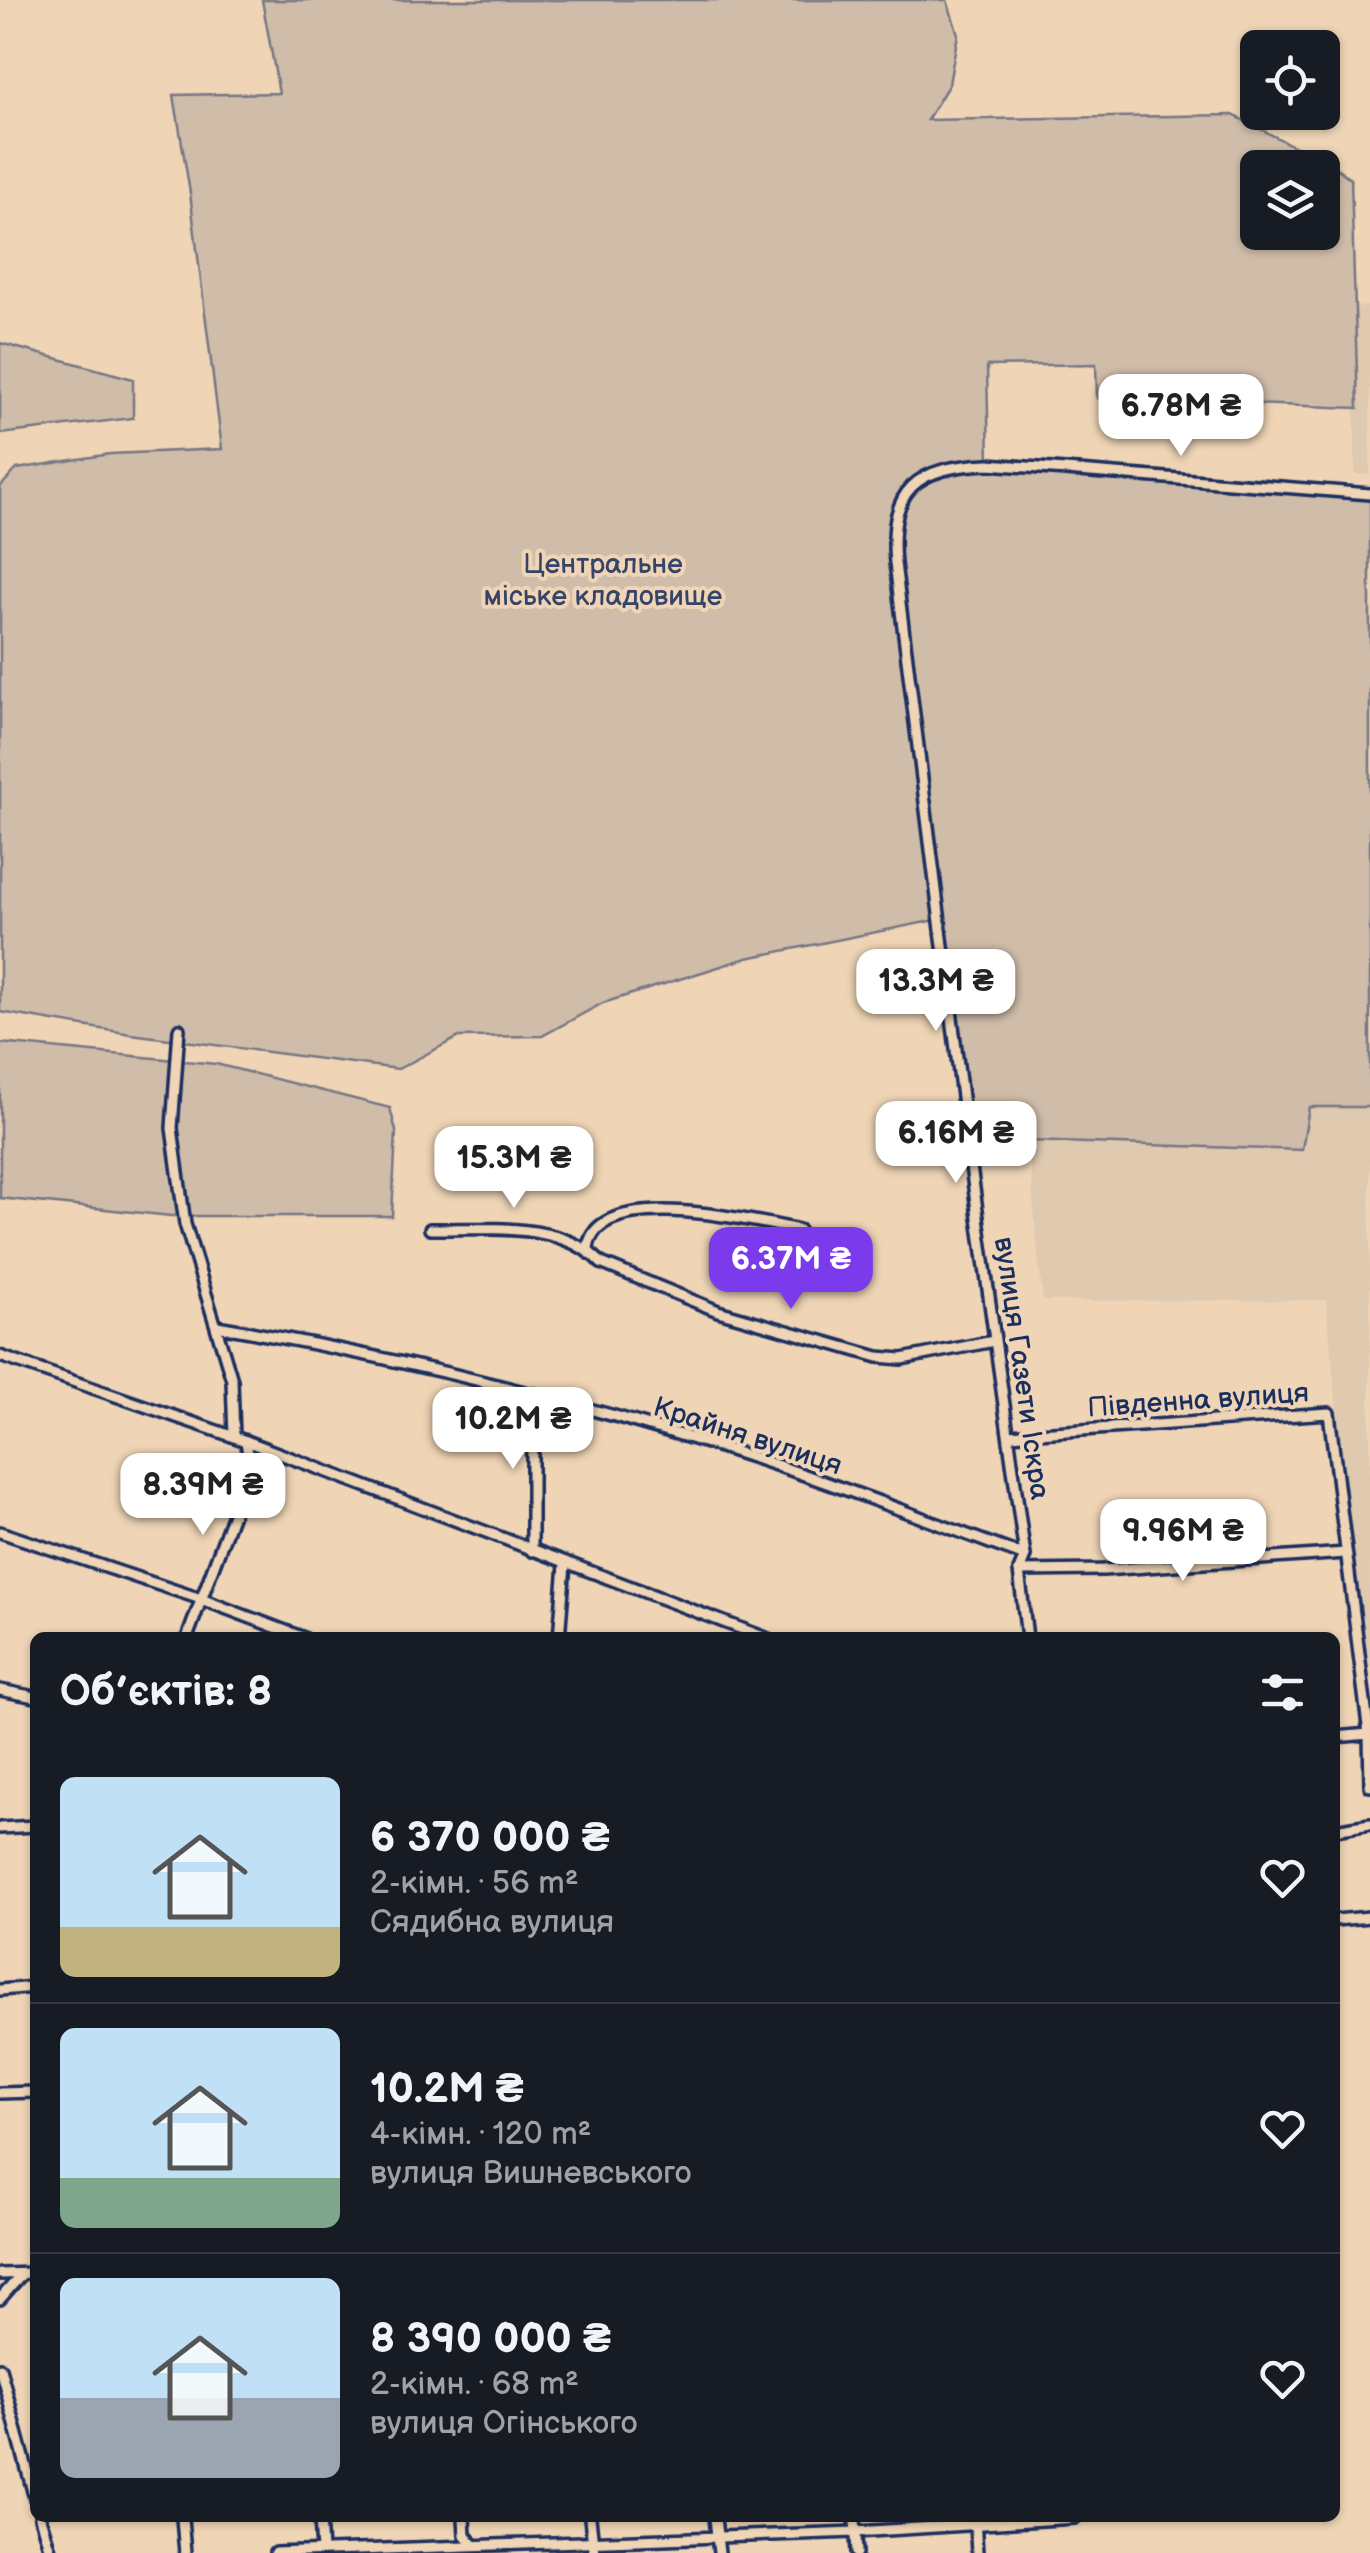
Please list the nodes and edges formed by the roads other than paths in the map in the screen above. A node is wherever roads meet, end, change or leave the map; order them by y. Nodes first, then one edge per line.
1 (1370, 494) edge
2 (179, 1029) dead end
3 (430, 1229) dead end
4 (798, 1230) dead end
5 (588, 1250) junction
6 (216, 1326) junction
7 (994, 1341) junction
8 (0, 1356) edge
9 (532, 1393) junction
10 (1010, 1436) junction
11 (234, 1437) junction
12 (246, 1441) junction
13 (0, 1532) edge
14 (532, 1552) junction
15 (1346, 1553) junction
16 (1026, 1556) junction
17 (565, 1564) junction
18 (1019, 1571) junction
19 (201, 1598) junction
20 (190, 1632) edge
21 (289, 1632) edge
22 (559, 1632) edge
23 (750, 1632) edge
24 (1027, 1632) edge
25 (0, 1690) edge
26 (30, 1696) edge
27 (1369, 1734) edge
28 (1340, 1737) edge
29 (1370, 1786) edge
30 (1370, 1824) edge
31 (30, 1826) edge
32 (0, 1828) edge
33 (1340, 1829) edge
34 (1370, 1917) edge
35 (1340, 1920) edge
36 (30, 1987) edge
37 (0, 1990) edge
38 (30, 2092) edge
39 (0, 2093) edge
40 (30, 2273) edge
41 (0, 2274) edge
42 (22, 2274) junction
43 (0, 2300) edge
44 (0, 2368) edge
45 (30, 2480) edge
46 (41, 2522) edge
47 (182, 2522) edge
48 (320, 2522) edge
49 (464, 2522) edge
50 (591, 2522) edge
51 (715, 2522) edge
52 (855, 2522) edge
53 (965, 2522) edge
54 (976, 2522) edge
55 (856, 2532) junction
56 (716, 2536) junction
57 (594, 2541) junction
58 (474, 2545) junction
59 (322, 2551) edge
60 (50, 2553) edge
61 (184, 2553) edge
62 (274, 2553) edge
63 (594, 2553) edge
64 (719, 2553) edge
65 (857, 2553) edge
66 (977, 2553) edge

1 - 7 street, вулиця Газети Іскра
2 - 6 street
3 - 5 street
4 - 5 street
5 - 7 street
6 - 9 street, Крайня вулиця
6 - 11 street
7 - 10 street, вулиця Газети Іскра
8 - 11 street
9 - 14 street
9 - 16 street, Крайня вулиця
10 - 15 street, Південна вулиця
10 - 16 street, вулиця Газети Іскра
11 - 12 street
12 - 14 street
12 - 19 street
13 - 19 street
14 - 17 street
15 - 18 street
15 - 27 street
16 - 18 street
17 - 22 street
17 - 23 street
18 - 24 street
19 - 20 street
19 - 21 street
25 - 26 street
27 - 28 street
27 - 29 street
30 - 33 street
31 - 32 street
34 - 35 street
36 - 37 street
38 - 39 street
40 - 42 street
41 - 42 street
42 - 43 street
44 - 45 street
46 - 60 street
47 - 61 street
48 - 59 street
49 - 58 street
50 - 57 street
51 - 56 street
52 - 55 street
53 - 55 street
54 - 66 street
55 - 56 street
55 - 65 street
56 - 57 street
56 - 64 street
57 - 58 street
57 - 63 street
58 - 59 street
59 - 62 street

